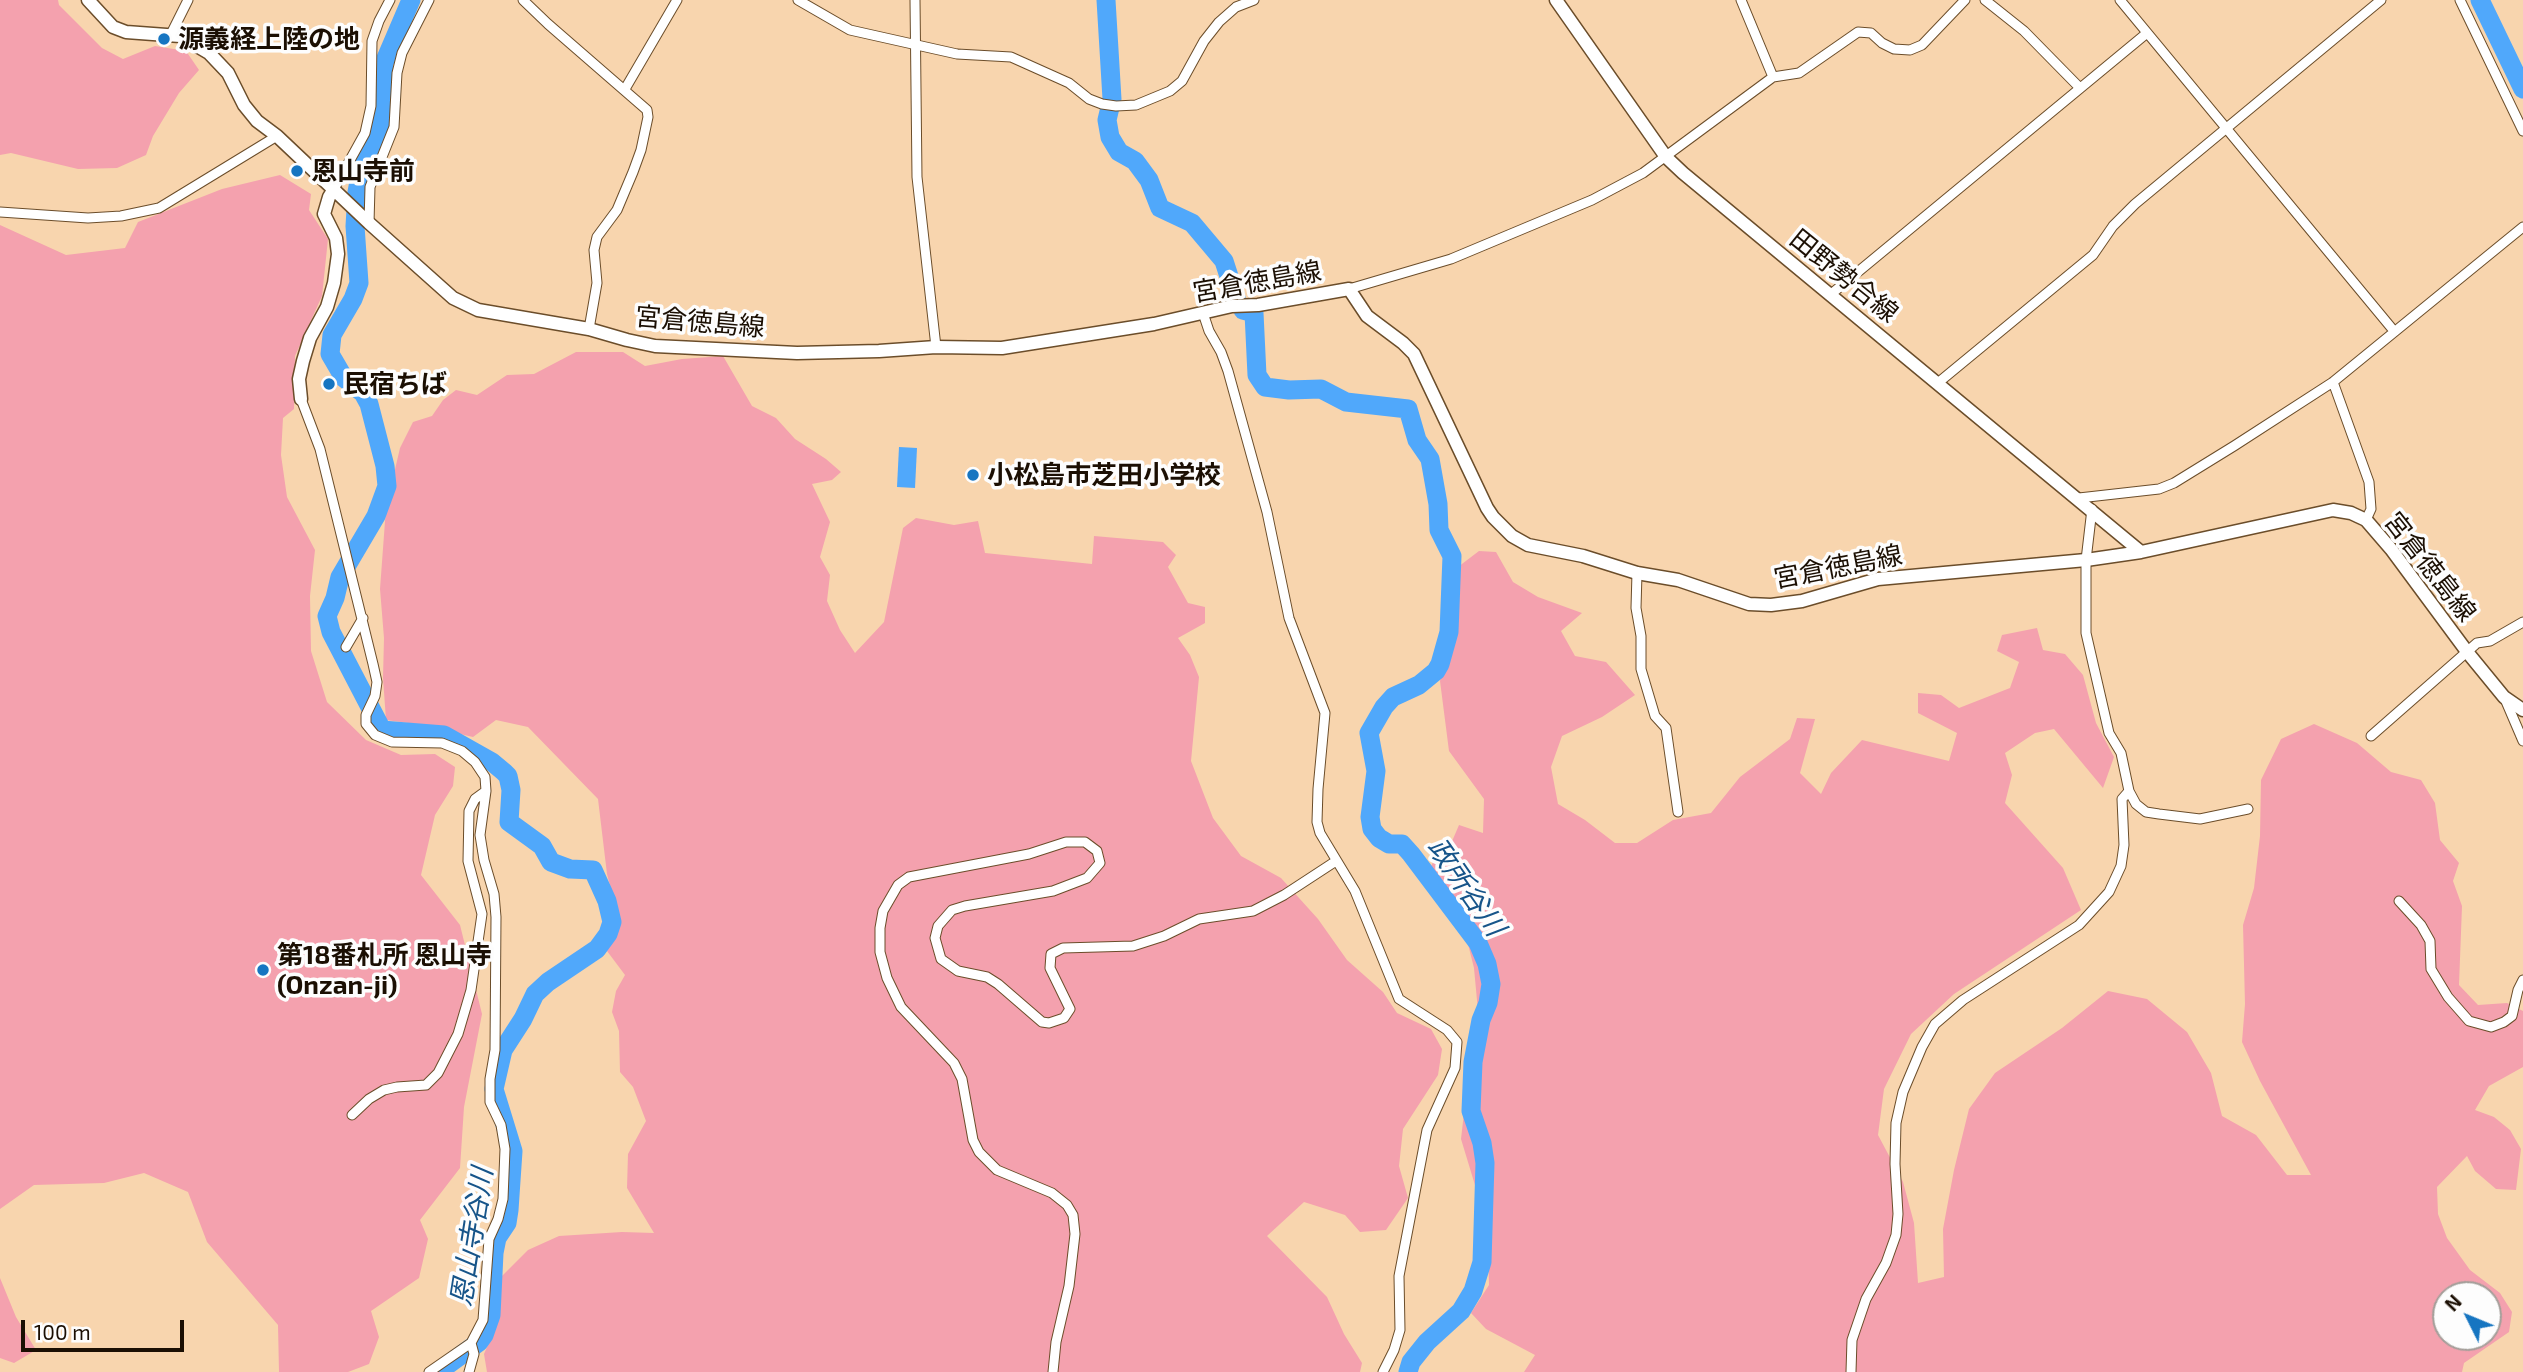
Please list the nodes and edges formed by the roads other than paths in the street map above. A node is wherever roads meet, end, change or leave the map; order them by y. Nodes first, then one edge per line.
1 (89, 0) edge
2 (188, 0) edge
3 (390, 0) edge
4 (429, 0) edge
5 (523, 0) edge
6 (677, 0) edge
7 (798, 0) edge
8 (915, 0) edge
9 (1254, 0) edge
10 (1556, 0) edge
11 (1741, 0) edge
12 (1965, 0) edge
13 (1985, 0) edge
14 (2120, 0) edge
15 (2381, 0) edge
16 (2460, 0) edge
17 (2147, 33) junction
18 (171, 34) junction
19 (914, 43) junction
20 (1773, 77) junction
21 (2079, 87) junction
22 (625, 89) junction
23 (2226, 128) junction
24 (2523, 131) edge
25 (277, 136) junction
26 (1666, 157) junction
27 (334, 189) junction
28 (0, 212) edge
29 (366, 220) junction
30 (2523, 227) edge
31 (1349, 289) junction
32 (1830, 295) junction
33 (1203, 313) junction
34 (589, 329) junction
35 (2394, 331) junction
36 (936, 347) junction
37 (1939, 382) junction
38 (2333, 382) junction
39 (301, 399) joint
40 (2079, 498) junction
41 (2092, 509) junction
42 (2365, 520) junction
43 (2141, 552) junction
44 (2086, 560) junction
45 (1637, 573) junction
46 (363, 618) junction
47 (2523, 622) edge
48 (346, 646) dead end
49 (2468, 653) junction
50 (2504, 697) junction
51 (2523, 710) edge
52 (2371, 736) dead end
53 (2523, 741) edge
54 (486, 791) junction
55 (2129, 791) junction
56 (2248, 809) dead end
57 (1678, 812) dead end
58 (1336, 861) junction
59 (2399, 901) dead end
60 (2523, 980) edge
61 (352, 1115) dead end
62 (471, 1343) junction
63 (429, 1372) edge
64 (469, 1372) edge
65 (1053, 1372) edge
66 (1383, 1372) edge
67 (1851, 1372) edge

1 - 18 main road, 宮倉徳島線
2 - 18 street
3 - 27 street
4 - 29 street
5 - 22 street
6 - 22 street
7 - 19 street
8 - 19 street
9 - 19 street
10 - 26 main road, 田野勢合線
11 - 20 street
12 - 20 street
13 - 21 street
14 - 17 street
15 - 23 street
16 - 24 street
17 - 21 street
17 - 23 street
18 - 25 main road, 宮倉徳島線
19 - 36 street
20 - 26 street
21 - 32 street
22 - 34 street
23 - 35 street
23 - 37 street
25 - 27 main road, 宮倉徳島線
25 - 28 street
26 - 31 street
26 - 32 main road, 田野勢合線
27 - 29 main road, 宮倉徳島線
27 - 39 main road
29 - 34 main road, 宮倉徳島線
30 - 35 street
31 - 33 main road, 宮倉徳島線
31 - 45 main road, 宮倉徳島線
32 - 37 main road, 田野勢合線
33 - 36 main road, 宮倉徳島線
33 - 58 street
34 - 36 main road, 宮倉徳島線
35 - 38 street
37 - 40 main road, 田野勢合線
38 - 40 street
38 - 42 street
39 - 46 street
40 - 41 main road, 田野勢合線
41 - 43 main road, 田野勢合線
41 - 44 street
42 - 43 main road, 宮倉徳島線
42 - 49 main road, 宮倉徳島線
43 - 44 main road, 宮倉徳島線
44 - 45 main road, 宮倉徳島線
44 - 55 street
45 - 57 street
46 - 48 street
46 - 54 street
47 - 49 street
49 - 50 main road, 宮倉徳島線
49 - 52 street
50 - 51 main road, 宮倉徳島線
50 - 53 street
54 - 61 street
54 - 62 street
55 - 56 street
55 - 67 street
58 - 65 street
58 - 66 street
59 - 60 street
62 - 63 street
62 - 64 street

